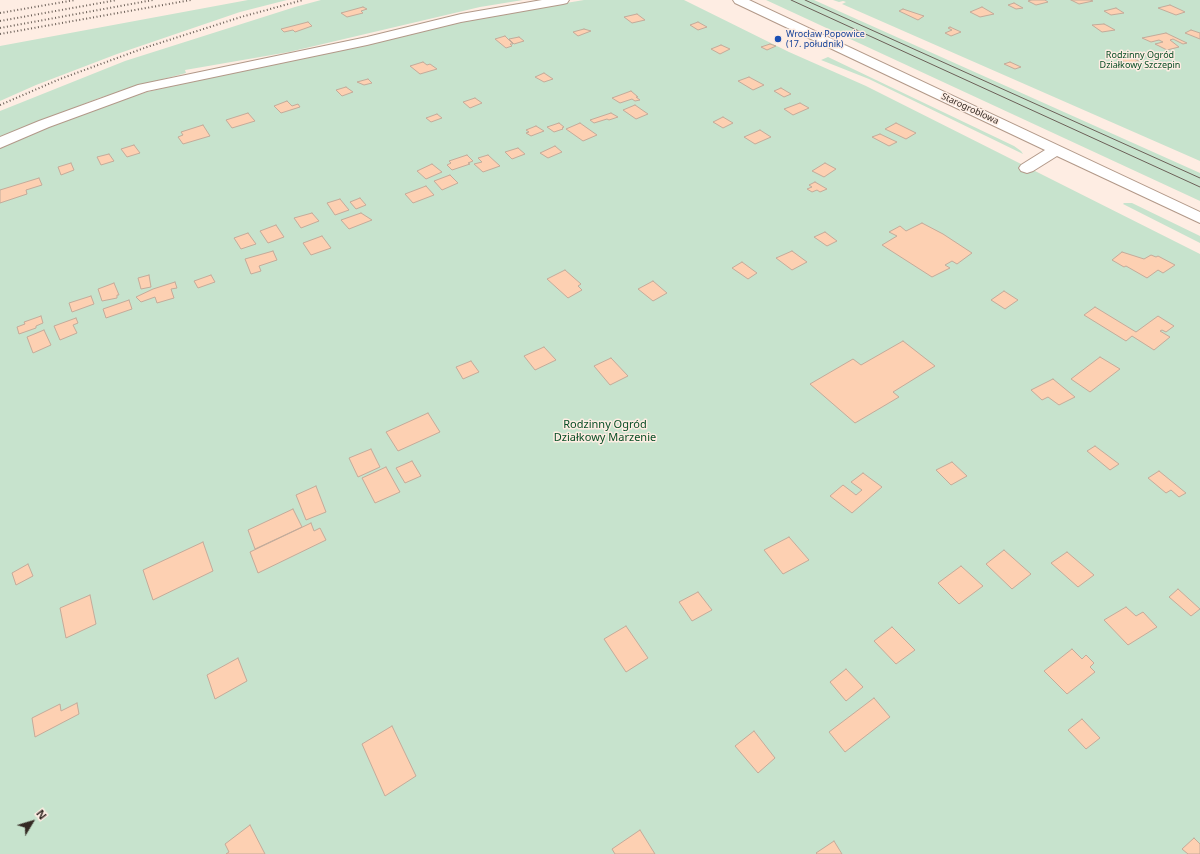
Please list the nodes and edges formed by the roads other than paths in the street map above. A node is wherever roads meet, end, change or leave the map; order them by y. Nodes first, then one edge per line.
1 (562, 0) edge
2 (740, 0) edge
3 (0, 143) edge
4 (1056, 150) junction
5 (1027, 168) dead end
6 (1200, 218) edge

1 - 3 street
2 - 4 street, Starogroblowa
4 - 5 street
4 - 6 street, Starogroblowa

